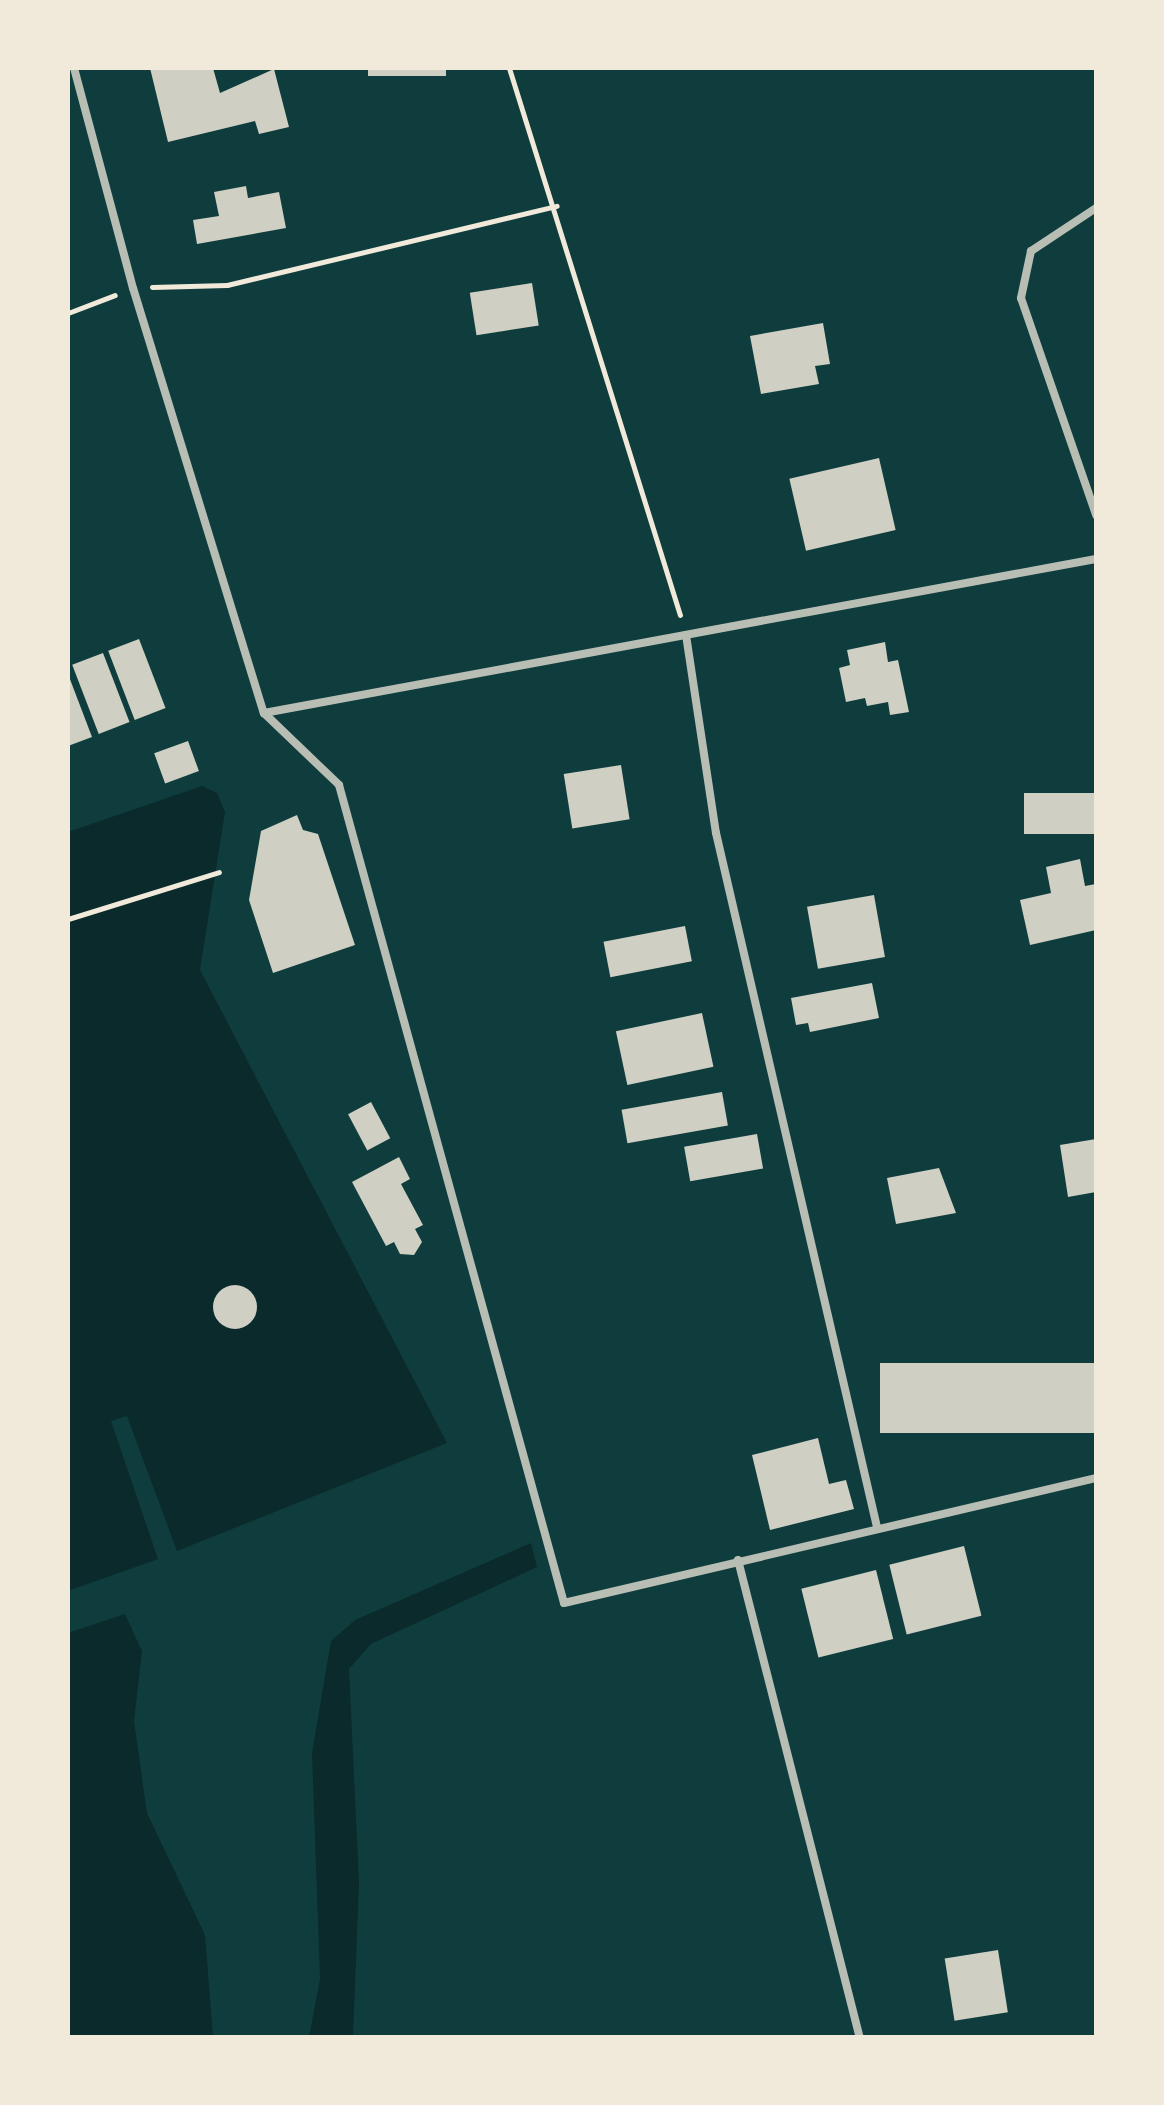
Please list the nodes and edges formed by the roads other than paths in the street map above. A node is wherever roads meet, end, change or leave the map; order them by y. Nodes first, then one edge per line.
1 (74, 68) edge
2 (1096, 208) edge
3 (1096, 515) edge
4 (1096, 559) edge
5 (686, 635) junction
6 (264, 713) junction
7 (1096, 1478) edge
8 (877, 1527) junction
9 (738, 1560) junction
10 (860, 2037) edge

1 - 6 street
2 - 3 street
4 - 5 street
5 - 6 street
5 - 8 street
6 - 9 street
7 - 8 street
8 - 9 street
9 - 10 street

